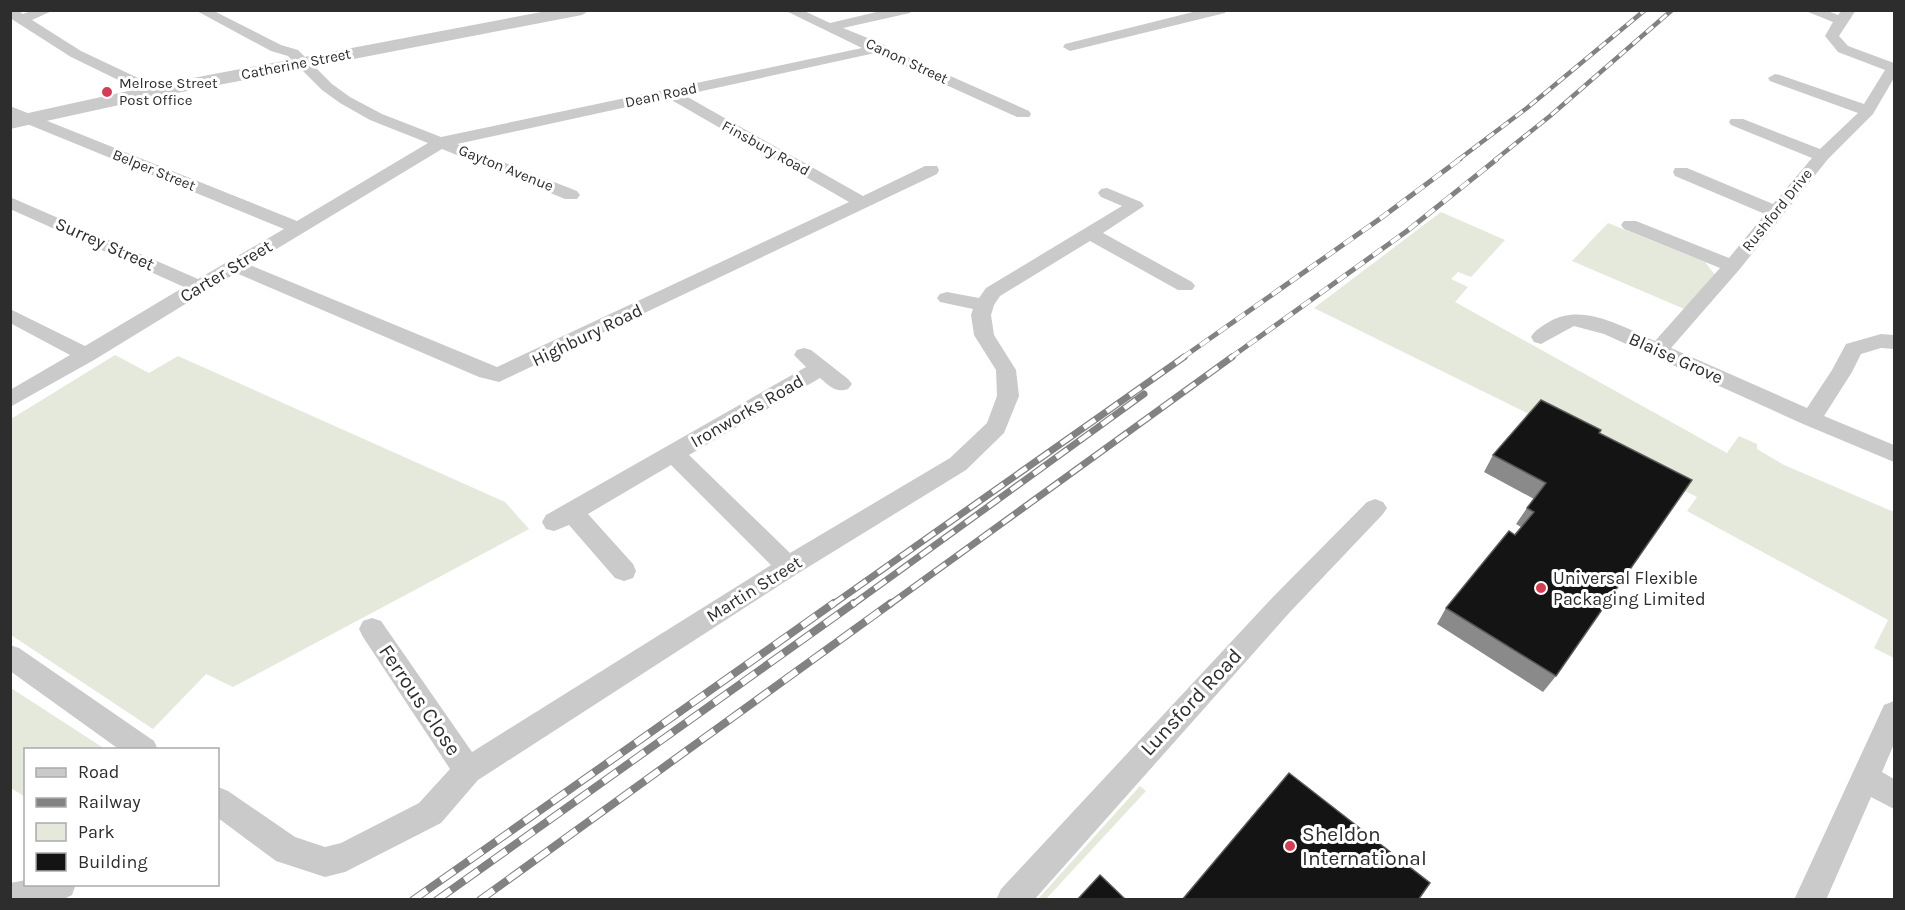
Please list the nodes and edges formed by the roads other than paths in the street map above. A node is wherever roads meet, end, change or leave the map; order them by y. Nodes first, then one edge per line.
1 (48, 10) edge
2 (201, 10) edge
3 (237, 10) edge
4 (582, 10) edge
5 (790, 10) edge
6 (905, 10) edge
7 (1220, 10) edge
8 (1809, 10) edge
9 (1846, 15) edge
10 (16, 16) edge
11 (216, 18) junction
12 (830, 27) junction
13 (1070, 47) dead end
14 (276, 48) junction
15 (880, 48) junction
16 (301, 63) junction
17 (1894, 68) edge
18 (261, 71) junction
19 (1774, 78) dead end
20 (151, 92) junction
21 (670, 93) junction
22 (10, 111) edge
23 (1868, 111) junction
24 (1023, 114) dead end
25 (19, 121) edge
26 (1737, 122) dead end
27 (442, 142) junction
28 (1822, 156) junction
29 (931, 170) dead end
30 (1681, 172) dead end
31 (1107, 194) dead end
32 (571, 195) dead end
33 (10, 202) edge
34 (862, 202) junction
35 (1776, 212) junction
36 (1630, 225) dead end
37 (298, 228) junction
38 (1091, 234) junction
39 (236, 266) junction
40 (1732, 266) junction
41 (1185, 286) dead end
42 (200, 287) junction
43 (947, 298) dead end
44 (984, 305) junction
45 (10, 315) edge
46 (1541, 337) dead end
47 (1894, 342) edge
48 (1658, 350) junction
49 (87, 355) junction
50 (841, 384) dead end
51 (10, 400) edge
52 (1811, 418) junction
53 (673, 453) junction
54 (1894, 454) edge
55 (1375, 508) dead end
56 (788, 567) junction
57 (624, 571) dead end
58 (372, 629) dead end
59 (10, 656) edge
60 (1894, 714) edge
61 (141, 748) edge
62 (468, 770) junction
63 (1866, 778) junction
64 (1894, 795) edge
65 (219, 802) edge
66 (58, 886) edge
67 (10, 899) edge
68 (1012, 900) edge
69 (1810, 900) edge

1 - 10 street
2 - 11 street, Gayton Avenue
3 - 11 street
4 - 16 street, Catherine Street
5 - 12 street, Canon Street
6 - 12 street
7 - 13 street
8 - 9 street
9 - 17 street
10 - 20 street
11 - 14 street, Gayton Avenue
12 - 15 street, Canon Street
14 - 16 street, Gayton Avenue
14 - 18 street
15 - 21 street, Dean Road
15 - 24 street, Canon Street
16 - 18 street, Catherine Street
16 - 27 street, Gayton Avenue
17 - 23 street, Rushford Drive
18 - 20 street, Catherine Street
19 - 23 street
20 - 25 street, Catherine Street
21 - 27 street, Dean Road
21 - 34 street, Finsbury Road
22 - 25 street, Belper Street
23 - 28 street, Rushford Drive
25 - 37 street, Belper Street
26 - 28 street
27 - 32 street, Gayton Avenue
27 - 37 street, Carter Street
28 - 35 street, Rushford Drive
29 - 34 street, Highbury Road
30 - 35 street
31 - 38 street
33 - 42 street, Surrey Street
34 - 39 street, Highbury Road
35 - 40 street, Rushford Drive
36 - 40 street
37 - 39 street, Carter Street
38 - 41 street
38 - 44 street
39 - 42 street, Carter Street
40 - 48 street, Rushford Drive
42 - 49 street, Carter Street
43 - 44 street
44 - 56 street, Martin Street
45 - 49 street
46 - 48 street, Blaise Grove
47 - 52 street
48 - 52 street, Blaise Grove
49 - 51 street, Carter Street
50 - 53 street, Ironworks Road
52 - 54 street, Blaise Grove
53 - 56 street, Ironworks Road
53 - 57 street, Ironworks Road
55 - 68 street, Lunsford Road
56 - 62 street, Martin Street
58 - 62 street, Ferrous Close
59 - 61 street
60 - 63 street
62 - 65 street, Martin Street
63 - 64 street
63 - 69 street
66 - 67 street

